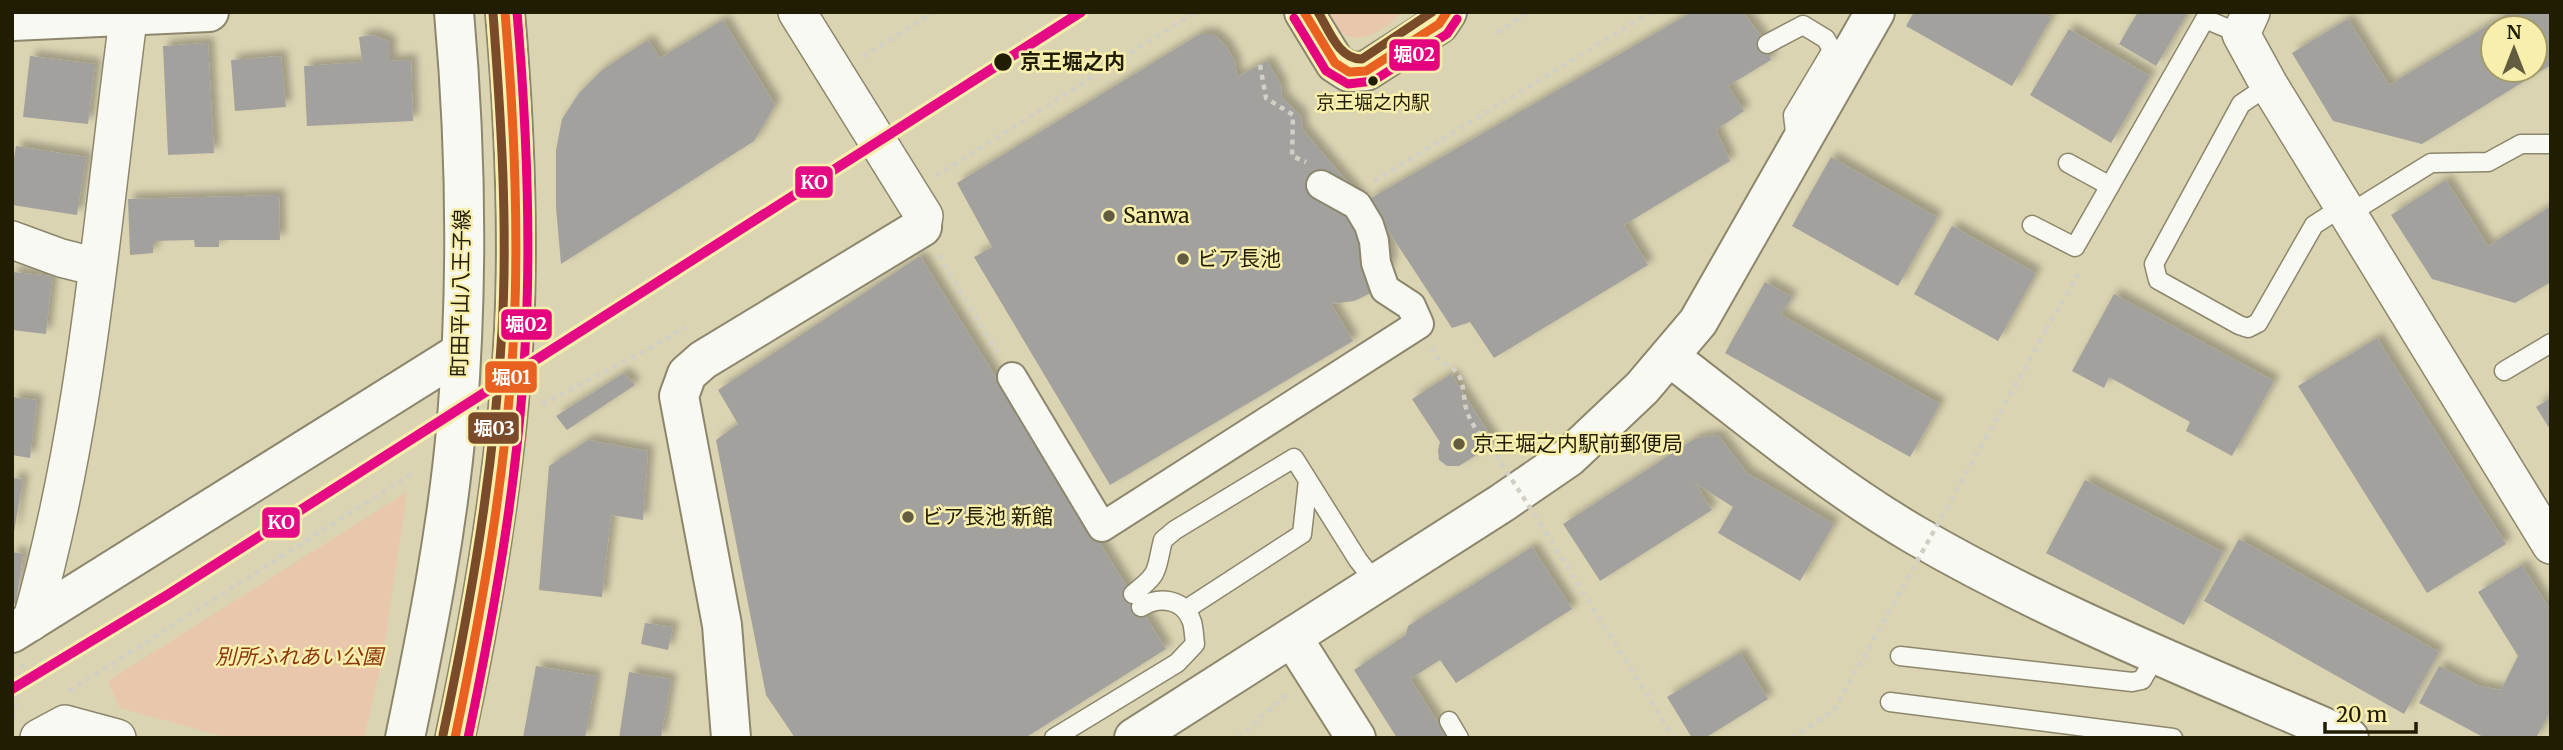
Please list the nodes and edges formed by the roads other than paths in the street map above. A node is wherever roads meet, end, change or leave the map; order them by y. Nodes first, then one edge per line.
1 (209, 12) edge
2 (454, 12) edge
3 (505, 12) edge
4 (797, 12) edge
5 (1304, 12) edge
6 (1447, 12) edge
7 (1875, 12) edge
8 (129, 14) edge
9 (12, 21) edge
10 (2246, 23) edge
11 (1767, 44) dead end
12 (2269, 85) junction
13 (2551, 144) edge
14 (1797, 151) junction
15 (2068, 163) dead end
16 (1321, 185) road end
17 (2110, 186) junction
18 (916, 210) joint
19 (2345, 211) junction
20 (2032, 225) dead end
21 (12, 240) edge
22 (97, 267) junction
23 (2551, 343) edge
24 (461, 352) junction
25 (1670, 357) junction
26 (2504, 371) dead end
27 (1012, 377) road end
28 (1308, 480) junction
29 (2551, 545) edge
30 (1377, 584) junction
31 (1185, 610) junction
32 (22, 628) edge
33 (1292, 637) junction
34 (2157, 654) junction
35 (1900, 656) dead end
36 (1890, 702) dead end
37 (1450, 721) dead end
38 (39, 738) edge
39 (117, 738) edge
40 (405, 738) edge
41 (455, 738) edge
42 (731, 738) edge
43 (1054, 738) edge
44 (1134, 738) edge
45 (1356, 738) edge
46 (1459, 738) edge
47 (2173, 738) edge
48 (2348, 738) edge

1 - 8 street
2 - 24 street, 町田平山八王子線
3 - 41 street
4 - 18 street
5 - 6 street
7 - 14 street
8 - 9 street
8 - 22 street
10 - 12 street
10 - 17 lane
11 - 14 lane
12 - 19 street
12 - 19 lane
13 - 19 lane
14 - 25 street
15 - 17 lane
16 - 27 street
17 - 20 lane
18 - 42 street
19 - 29 street
21 - 22 street
22 - 32 street
23 - 26 lane
24 - 32 street
24 - 40 street, 町田平山八王子線
25 - 30 street
25 - 34 street
28 - 30 lane
28 - 31 lane
28 - 31 lane
30 - 33 street
31 - 43 lane
33 - 44 street
33 - 45 street
34 - 35 lane
34 - 48 street
36 - 47 lane
37 - 46 lane
38 - 39 street

